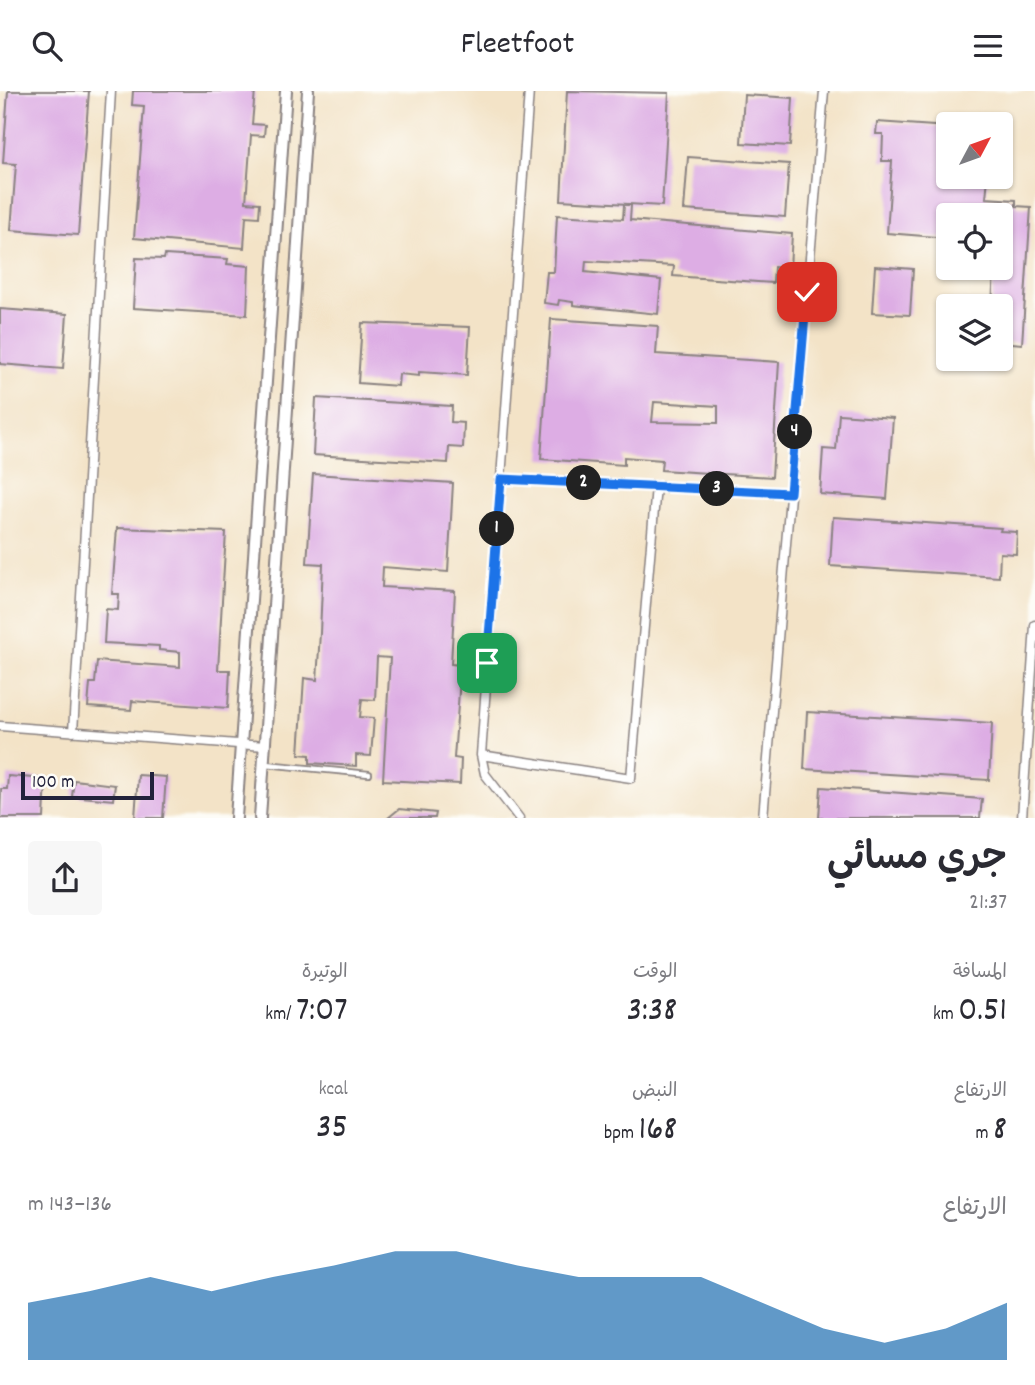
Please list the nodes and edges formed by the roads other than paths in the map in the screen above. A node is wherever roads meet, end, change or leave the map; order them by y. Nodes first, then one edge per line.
1 (111, 91) edge
2 (286, 91) edge
3 (308, 91) edge
4 (529, 91) edge
5 (824, 91) edge
6 (501, 479) junction
7 (656, 486) junction
8 (790, 493) junction
9 (1035, 625) edge
10 (0, 726) edge
11 (73, 732) junction
12 (240, 744) junction
13 (265, 745) junction
14 (481, 755) junction
15 (264, 764) junction
16 (369, 775) dead end
17 (236, 818) edge
18 (260, 818) edge
19 (519, 818) edge
20 (763, 818) edge
21 (1023, 818) edge

1 - 11 street
2 - 12 main road
3 - 13 main road
4 - 6 street
5 - 8 street
6 - 7 street
6 - 14 street
7 - 8 street
7 - 14 street
8 - 20 street
9 - 21 street
10 - 11 street
11 - 12 street
12 - 13 street
12 - 17 main road
13 - 15 main road
14 - 19 street
15 - 16 lane
15 - 18 main road

